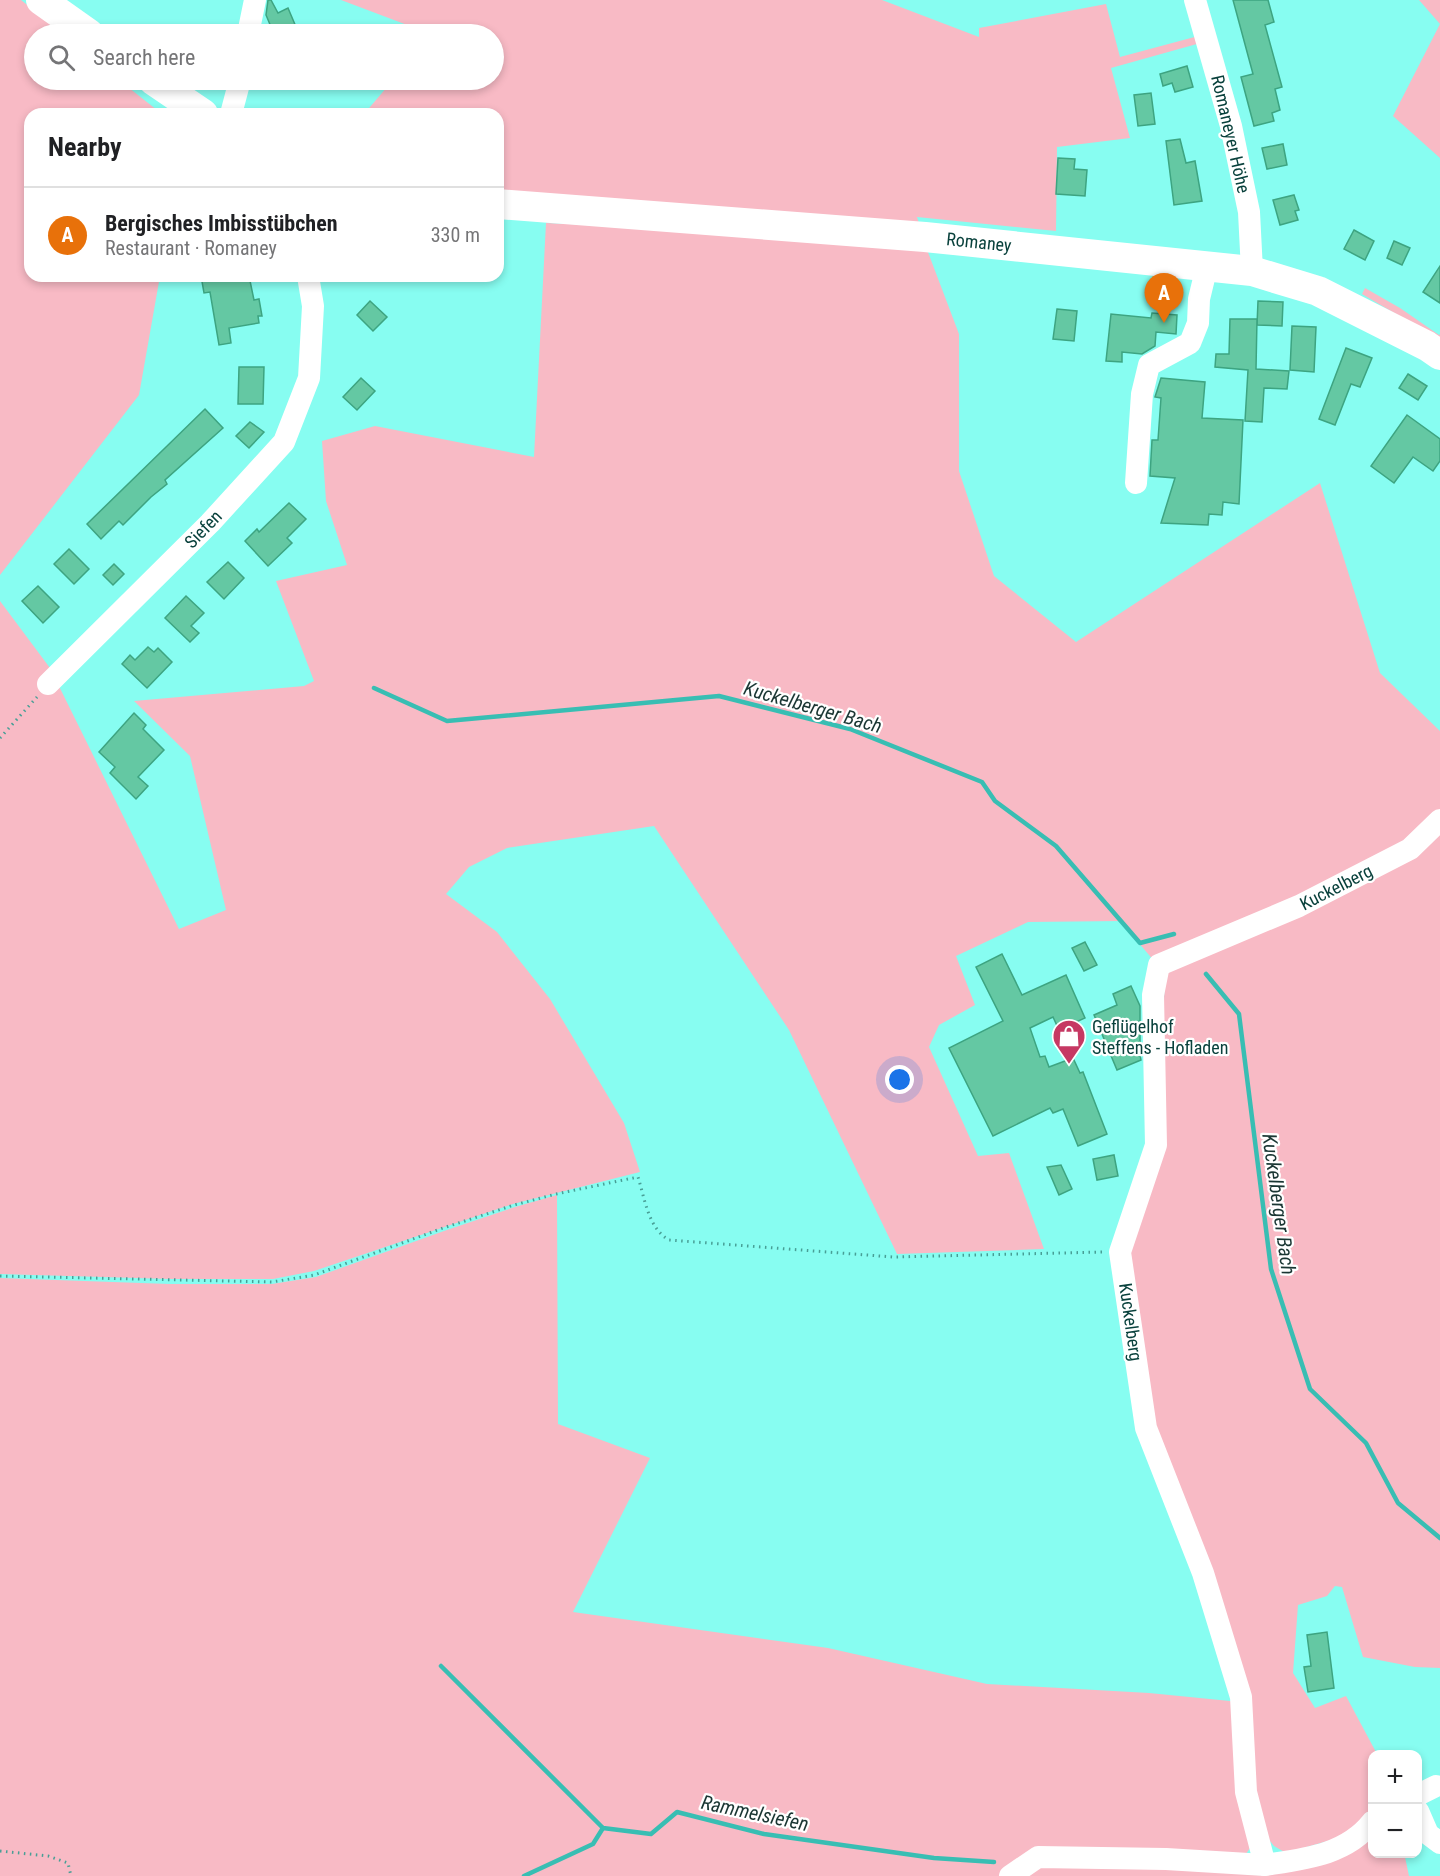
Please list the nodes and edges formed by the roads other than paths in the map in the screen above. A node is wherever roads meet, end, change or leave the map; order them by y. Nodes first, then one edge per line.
1 (41, 0) edge
2 (255, 0) edge
3 (1195, 0) edge
4 (75, 24) edge
5 (250, 24) edge
6 (168, 90) edge
7 (237, 90) edge
8 (194, 108) edge
9 (233, 108) edge
10 (504, 204) edge
11 (1207, 266) junction
12 (1252, 271) junction
13 (309, 282) edge
14 (1440, 355) edge
15 (1136, 483) dead end
16 (48, 684) road end
17 (1440, 820) edge
18 (1422, 1820) edge
19 (1368, 1826) edge
20 (1440, 1843) edge
21 (1265, 1864) junction
22 (1010, 1876) edge

1 - 4 main road
2 - 5 street
3 - 12 street, Romaneyer Höhe
6 - 8 main road
7 - 9 street
10 - 11 main road, Romaney
11 - 12 main road, Romaney
11 - 15 street
12 - 14 main road, Romaney
13 - 16 street, Siefen
17 - 21 street, Kuckelberg
18 - 20 street
19 - 21 street
21 - 22 street

